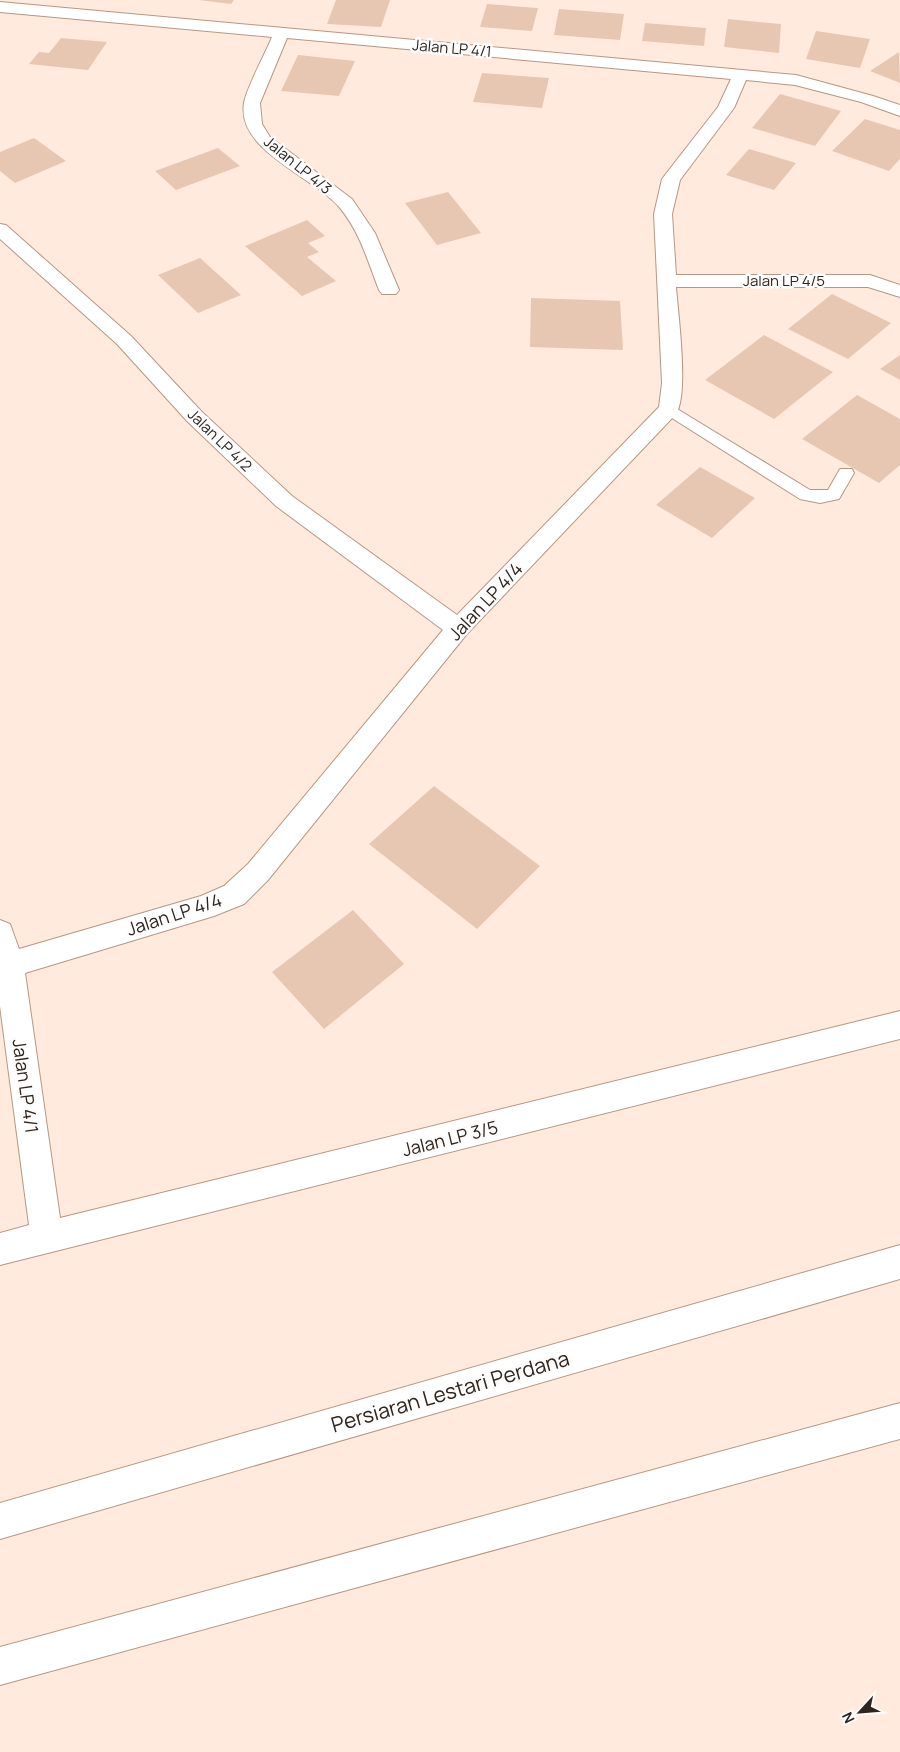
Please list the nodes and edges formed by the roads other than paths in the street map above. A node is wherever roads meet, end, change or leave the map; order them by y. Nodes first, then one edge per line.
1 (0, 7) edge
2 (282, 32) junction
3 (741, 74) junction
4 (900, 111) edge
5 (0, 229) edge
6 (667, 281) junction
7 (389, 290) dead end
8 (900, 291) edge
9 (669, 409) junction
10 (846, 473) dead end
11 (458, 628) junction
12 (0, 933) edge
13 (9, 965) junction
14 (900, 1025) edge
15 (47, 1239) junction
16 (0, 1249) edge
17 (900, 1262) edge
18 (900, 1421) edge
19 (0, 1521) edge
20 (0, 1666) edge

1 - 2 street, Jalan LP 4/1
2 - 3 street, Jalan LP 4/1
2 - 7 street, Jalan LP 4/3
3 - 4 street, Jalan LP 4/1
3 - 6 street
5 - 11 street, Jalan LP 4/2
6 - 8 street, Jalan LP 4/5
6 - 9 street
9 - 10 lane
9 - 11 street, Jalan LP 4/4
11 - 13 street, Jalan LP 4/4
12 - 13 street, Jalan LP 4/1
13 - 15 street, Jalan LP 4/1
14 - 15 street, Jalan LP 3/5
15 - 16 street, Jalan LP 3/5
17 - 19 street, Persiaran Lestari Perdana
18 - 20 street

